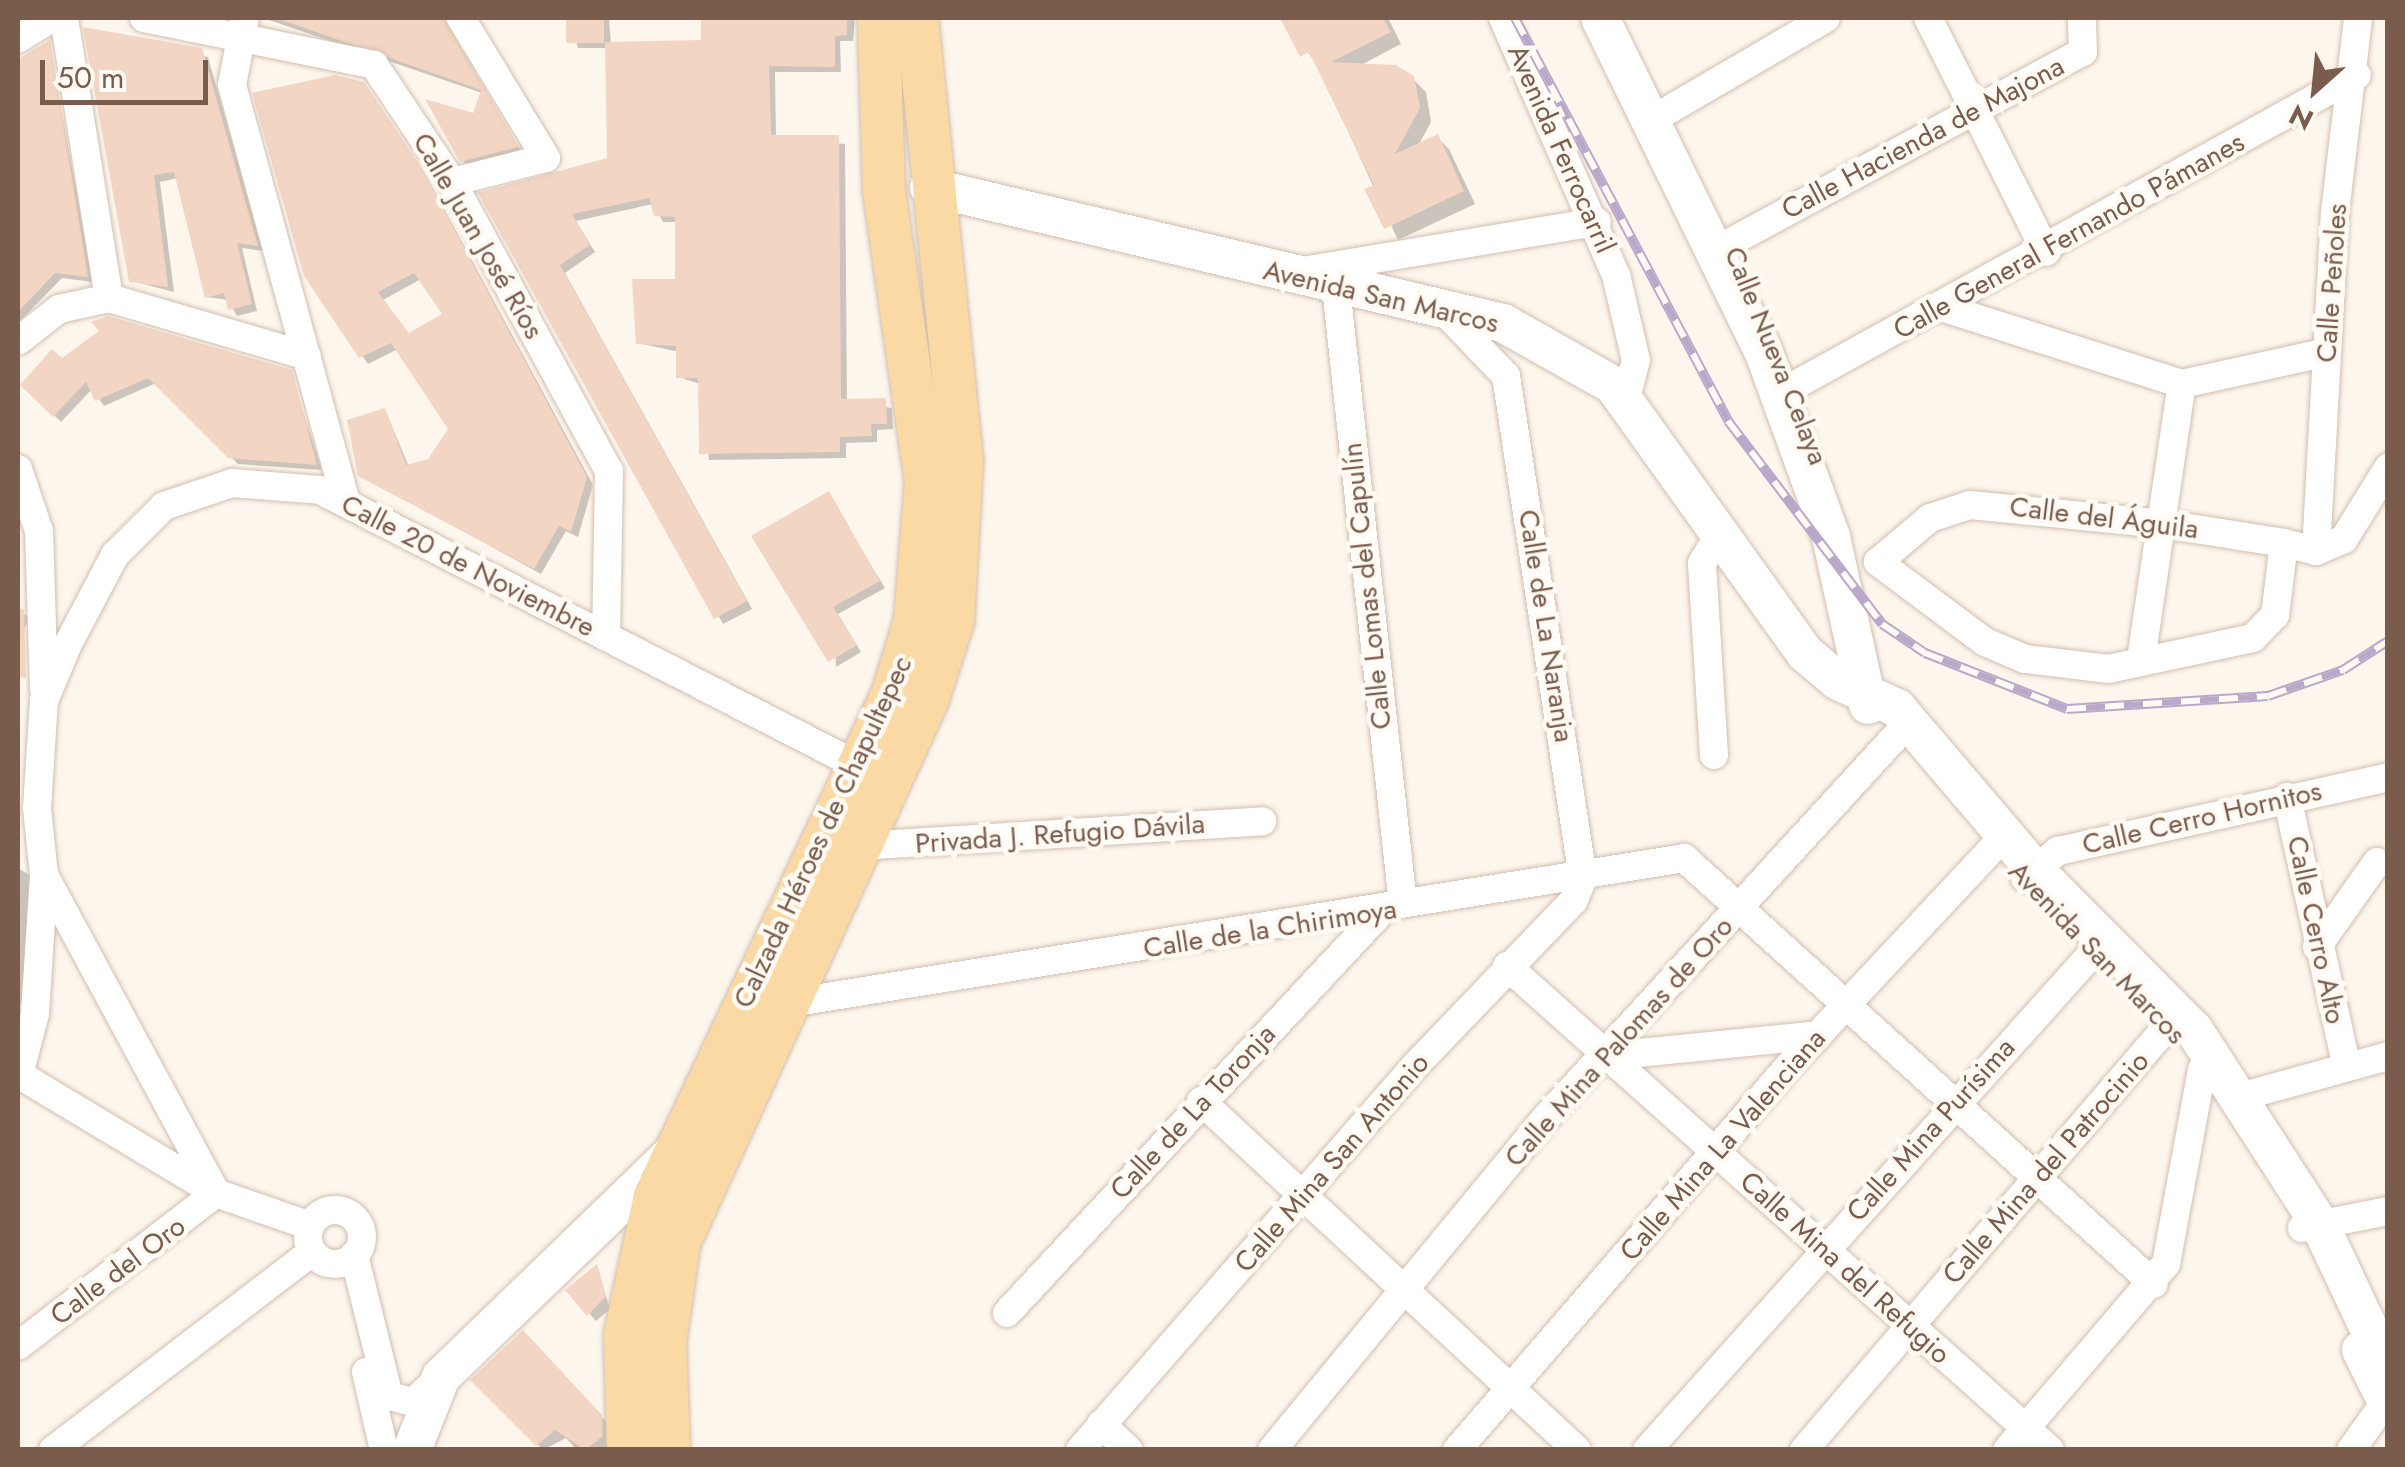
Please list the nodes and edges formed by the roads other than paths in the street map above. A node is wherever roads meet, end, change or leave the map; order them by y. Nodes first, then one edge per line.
1 (51, 18) edge
2 (64, 18) edge
3 (144, 18) edge
4 (461, 18) edge
5 (878, 18) edge
6 (917, 18) edge
7 (1503, 18) edge
8 (1600, 18) edge
9 (1617, 18) edge
10 (1826, 18) edge
11 (1928, 18) edge
12 (2082, 18) edge
13 (243, 24) edge
14 (2369, 26) edge
15 (18, 39) edge
16 (2357, 75) junction
17 (1972, 109) junction
18 (1667, 112) junction
19 (452, 182) junction
20 (928, 187) junction
21 (1597, 222) junction
22 (1731, 242) junction
23 (2046, 252) junction
24 (1280, 276) junction
25 (1336, 286) junction
26 (109, 298) junction
27 (1439, 305) junction
28 (1944, 308) junction
29 (18, 342) edge
30 (2327, 352) junction
31 (307, 356) junction
32 (2182, 384) junction
33 (1784, 392) junction
34 (1626, 399) junction
35 (2388, 468) edge
36 (18, 469) edge
37 (346, 503) junction
38 (2164, 524) junction
39 (1717, 539) junction
40 (2284, 543) junction
41 (2316, 551) junction
42 (606, 637) junction
43 (2140, 660) junction
44 (1858, 686) junction
45 (44, 701) junction
46 (1897, 722) junction
47 (1714, 755) dead end
48 (857, 765) junction
49 (2388, 777) edge
50 (2287, 797) junction
51 (1262, 821) dead end
52 (859, 846) junction
53 (1995, 846) junction
54 (2377, 862) dead end
55 (2030, 874) junction
56 (44, 875) junction
57 (1582, 878) junction
58 (1401, 886) dead end
59 (1741, 902) junction
60 (1380, 913) junction
61 (2317, 947) junction
62 (2096, 948) junction
63 (1507, 966) junction
64 (784, 1004) junction
65 (1849, 1007) junction
66 (2170, 1024) junction
67 (1819, 1035) junction
68 (1609, 1056) junction
69 (2388, 1056) edge
70 (2346, 1064) junction
71 (2202, 1068) junction
72 (18, 1074) edge
73 (2243, 1096) junction
74 (1201, 1101) junction
75 (1957, 1102) junction
76 (673, 1153) junction
77 (1717, 1153) junction
78 (2039, 1176) junction
79 (216, 1193) junction
80 (1305, 1197) junction
81 (2388, 1211) edge
82 (2310, 1226) junction
83 (311, 1239) junction
84 (1824, 1247) junction
85 (347, 1259) junction
86 (2154, 1284) junction
87 (1407, 1294) junction
88 (1007, 1312) dead end
89 (1910, 1327) junction
90 (18, 1346) edge
91 (441, 1377) junction
92 (1510, 1387) junction
93 (2387, 1391) edge
94 (1102, 1424) junction
95 (2026, 1428) junction
96 (54, 1450) edge
97 (384, 1450) edge
98 (412, 1450) edge
99 (628, 1450) edge
100 (669, 1450) edge
101 (1080, 1450) edge
102 (1129, 1450) edge
103 (1272, 1450) edge
104 (1457, 1450) edge
105 (1577, 1450) edge
106 (1648, 1450) edge
107 (1804, 1450) edge
108 (2007, 1450) edge
109 (2050, 1450) edge
110 (2351, 1450) edge

1 - 15 street
2 - 26 street
3 - 13 street, Calle Juan José Ríos
4 - 19 street
5 - 48 main road, Calzada Héroes de Chapultepec
6 - 20 main road, Calzada Héroes de Chapultepec
7 - 21 street, Avenida Ferrocarril
8 - 33 main road, Calle Nueva Celaya
9 - 18 main road, Calle Nueva Celaya
10 - 18 street
11 - 17 street
12 - 17 street, Calle Hacienda de Majona
13 - 19 street, Calle Juan José Ríos
13 - 31 street
14 - 16 street, Calle Peñoles
16 - 23 street, Calle General Fernando Pámanes
16 - 30 street, Calle Peñoles
17 - 22 street, Calle Hacienda de Majona
17 - 23 street
18 - 22 main road, Calle Nueva Celaya
19 - 42 street, Calle Juan José Ríos
20 - 24 main road, Avenida San Marcos
20 - 52 main road, Calzada Héroes de Chapultepec
21 - 24 street
21 - 34 street, Avenida Ferrocarril
22 - 33 main road, Calle Nueva Celaya
23 - 28 street, Calle General Fernando Pámanes
24 - 25 main road, Avenida San Marcos
25 - 27 main road, Avenida San Marcos
25 - 58 street, Calle Lomas del Capulín
26 - 29 street
26 - 31 street
27 - 34 main road, Avenida San Marcos
27 - 57 street, Calle de La Naranja
28 - 32 street
28 - 33 street, Calle General Fernando Pámanes
30 - 32 street
30 - 41 street, Calle Peñoles
31 - 37 street
32 - 38 street
33 - 44 main road, Calle Nueva Celaya
33 - 46 main road, Calle Nueva Celaya
34 - 39 main road, Avenida San Marcos
35 - 41 street
36 - 45 street
37 - 42 street, Calle 20 de Noviembre
37 - 45 street, Calle 20 de Noviembre
38 - 40 street, Calle del Águila
38 - 43 street
38 - 43 street, Calle del Águila
39 - 44 main road, Avenida San Marcos
39 - 47 street
40 - 41 street, Calle del Águila
40 - 43 street
42 - 48 street, Calle 20 de Noviembre
44 - 46 main road, Avenida San Marcos
45 - 56 street, Calle 20 de Noviembre
46 - 53 main road, Avenida San Marcos
46 - 55 main road, Avenida San Marcos
46 - 59 street, Calle Mina Palomas de Oro
48 - 76 main road, Calzada Héroes de Chapultepec
49 - 50 street, Calle Cerro Hornitos
50 - 55 street, Calle Cerro Hornitos
50 - 61 street, Calle Cerro Alto
51 - 52 street, Privada J. Refugio Dávila
52 - 64 main road, Calzada Héroes de Chapultepec
53 - 55 main road, Avenida San Marcos
53 - 65 street, Calle Mina La Valenciana
54 - 61 street
55 - 62 main road, Avenida San Marcos
55 - 73 main road, Avenida San Marcos
56 - 72 street
56 - 79 street, Calle 20 de Noviembre
57 - 59 street, Calle de la Chirimoya
57 - 60 street, Calle de la Chirimoya
57 - 63 street, Calle Mina San Antonio
59 - 65 street, Calle de la Chirimoya
59 - 68 street, Calle Mina Palomas de Oro
60 - 64 street, Calle de la Chirimoya
60 - 74 street, Calle de La Toronja
61 - 70 street, Calle Cerro Alto
62 - 66 main road, Avenida San Marcos
62 - 75 street, Calle Mina Purísima
63 - 68 street, Calle Mina del Refugio
63 - 80 street, Calle Mina San Antonio
64 - 100 main road, Calzada Héroes de Chapultepec
65 - 67 street, Calle Mina La Valenciana
65 - 75 street, Calle de la Chirimoya
66 - 71 main road, Avenida San Marcos
66 - 78 street, Calle Mina del Patrocinio
67 - 68 street
67 - 77 street, Calle Mina La Valenciana
68 - 77 street, Calle Mina del Refugio
68 - 87 street, Calle Mina Palomas de Oro
69 - 70 street
70 - 73 street
71 - 82 main road, Avenida San Marcos
71 - 86 street
72 - 79 street
73 - 82 main road, Avenida San Marcos
74 - 80 street
74 - 88 street, Calle de La Toronja
75 - 78 street, Calle de la Chirimoya
75 - 84 street, Calle Mina Purísima
76 - 91 main road
76 - 99 main road, Calzada Héroes de Chapultepec
77 - 84 street, Calle Mina del Refugio
77 - 92 street, Calle Mina La Valenciana
78 - 86 street, Calle de la Chirimoya
78 - 89 street, Calle Mina del Patrocinio
79 - 83 street
79 - 90 street, Calle del Oro
80 - 87 street
80 - 94 street, Calle Mina San Antonio
81 - 82 street
82 - 93 main road, Avenida San Marcos
83 - 85 street
83 - 85 street
83 - 96 street
84 - 89 street, Calle Mina del Refugio
84 - 106 street, Calle Mina Purísima
85 - 91 street
85 - 97 street
86 - 95 street
87 - 92 street
87 - 103 street, Calle Mina Palomas de Oro
89 - 95 street, Calle Mina del Refugio
89 - 107 street, Calle Mina del Patrocinio
91 - 98 main road
92 - 104 street, Calle Mina La Valenciana
92 - 105 street
93 - 110 street
94 - 101 street, Calle Mina San Antonio
94 - 102 street
95 - 108 street
95 - 109 street, Calle Mina del Refugio

